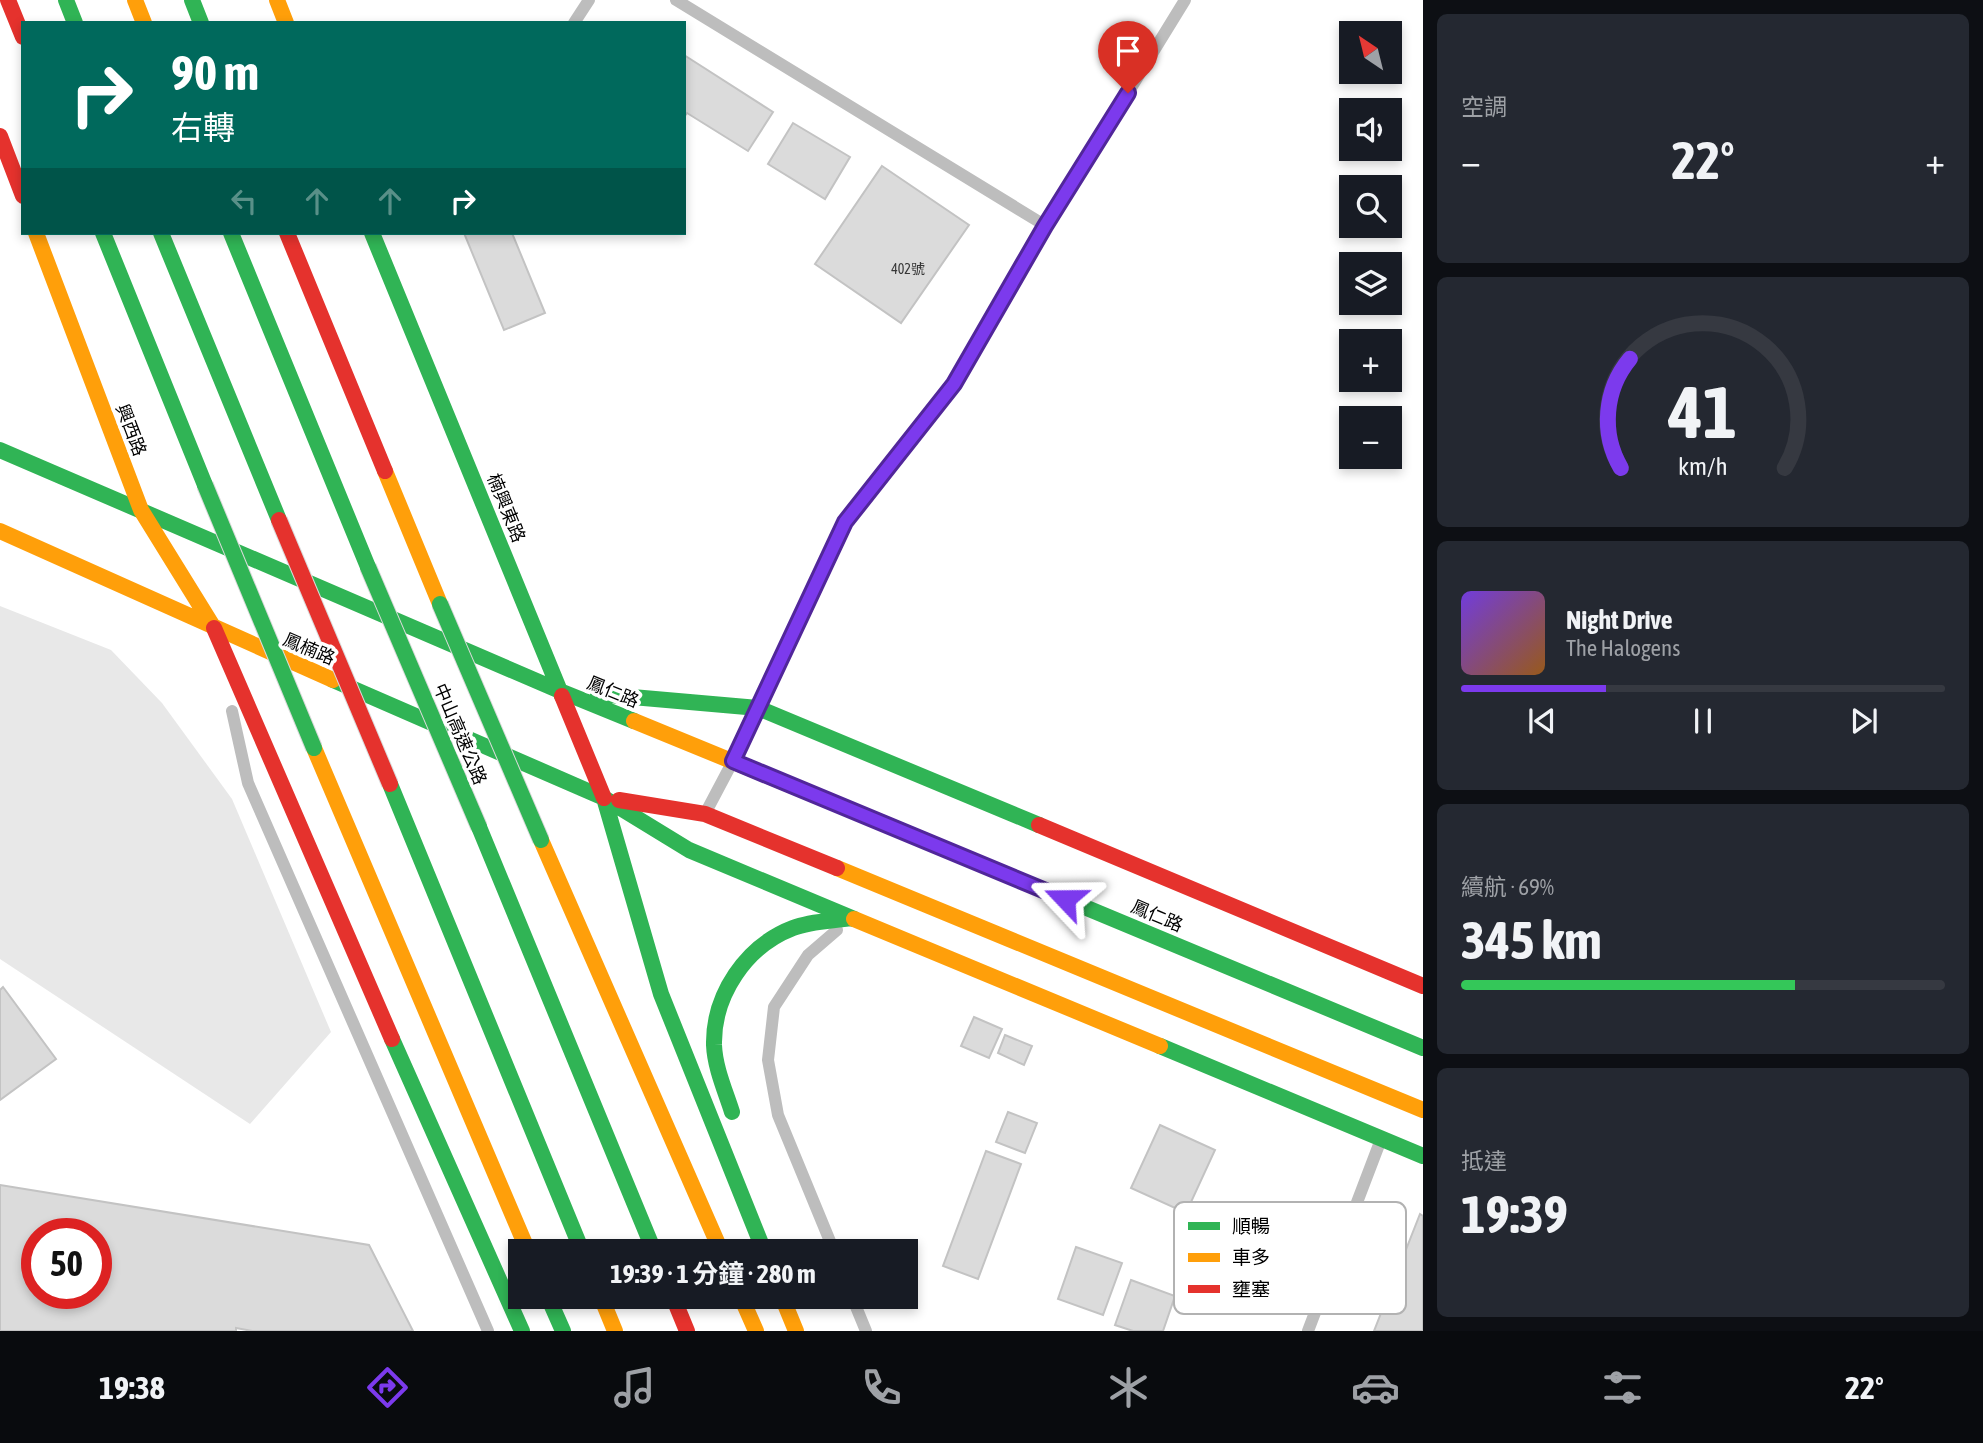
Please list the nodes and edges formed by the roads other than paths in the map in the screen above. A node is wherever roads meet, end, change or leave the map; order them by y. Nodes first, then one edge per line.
1 (8, 0) edge
2 (66, 0) edge
3 (135, 0) edge
4 (192, 0) edge
5 (277, 0) edge
6 (589, 0) edge
7 (676, 0) edge
8 (1185, 0) edge
9 (74, 21) edge
10 (143, 21) edge
11 (200, 21) edge
12 (285, 21) edge
13 (575, 21) edge
14 (21, 32) edge
15 (0, 136) edge
16 (21, 191) edge
17 (1045, 226) junction
18 (37, 235) edge
19 (104, 235) edge
20 (162, 235) edge
21 (231, 235) edge
22 (288, 235) edge
23 (373, 235) edge
24 (0, 450) edge
25 (141, 510) junction
26 (0, 531) edge
27 (214, 628) junction
28 (560, 691) junction
29 (758, 708) junction
30 (733, 761) junction
31 (604, 797) junction
32 (697, 832) junction
33 (851, 918) junction
34 (1423, 986) edge
35 (1423, 1048) edge
36 (1423, 1110) edge
37 (737, 1127) dead end
38 (1381, 1138) junction
39 (1423, 1156) edge
40 (756, 1189) dead end
41 (1357, 1202) edge
42 (523, 1239) edge
43 (577, 1239) edge
44 (649, 1239) edge
45 (716, 1239) edge
46 (759, 1239) edge
47 (771, 1239) edge
48 (829, 1239) edge
49 (553, 1309) edge
50 (606, 1309) edge
51 (678, 1309) edge
52 (746, 1309) edge
53 (788, 1309) edge
54 (792, 1309) edge
55 (857, 1309) edge
56 (1314, 1314) edge
57 (488, 1331) edge
58 (522, 1331) edge
59 (563, 1331) edge
60 (615, 1331) edge
61 (687, 1331) edge
62 (756, 1331) edge
63 (798, 1331) edge
64 (866, 1331) edge
65 (1308, 1331) edge

1 - 14 main road
2 - 9 main road
3 - 10 main road
4 - 11 main road
5 - 12 main road
6 - 13 lane
7 - 17 lane
8 - 17 lane
15 - 16 main road
17 - 29 lane
18 - 25 main road, 興西路
19 - 42 main road, bridge
20 - 43 main road, bridge
21 - 44 main road, 中山高速公路, bridge
22 - 45 main road, bridge
23 - 28 main road, 楠興東路
24 - 25 main road
25 - 27 main road, 興西路
25 - 28 main road
26 - 27 main road, 鳳楠路
27 - 31 main road, 鳳楠路
27 - 57 lane
27 - 58 main road, 興西路
28 - 29 main road, 鳳仁路
28 - 30 main road, 鳳仁路
28 - 31 main road, 楠興東路
29 - 30 lane
29 - 34 main road, 鳳仁路
30 - 32 lane
30 - 35 main road, 鳳仁路
31 - 32 main road
31 - 32 main road
31 - 46 main road, 楠興東路
32 - 33 main road
32 - 36 main road
33 - 37 main road
33 - 38 main road
33 - 48 lane
38 - 39 main road
38 - 41 lane
40 - 47 main road
49 - 59 main road
50 - 60 main road
51 - 61 main road
52 - 62 main road
53 - 63 main road
54 - 63 main road
55 - 64 lane
56 - 65 lane

